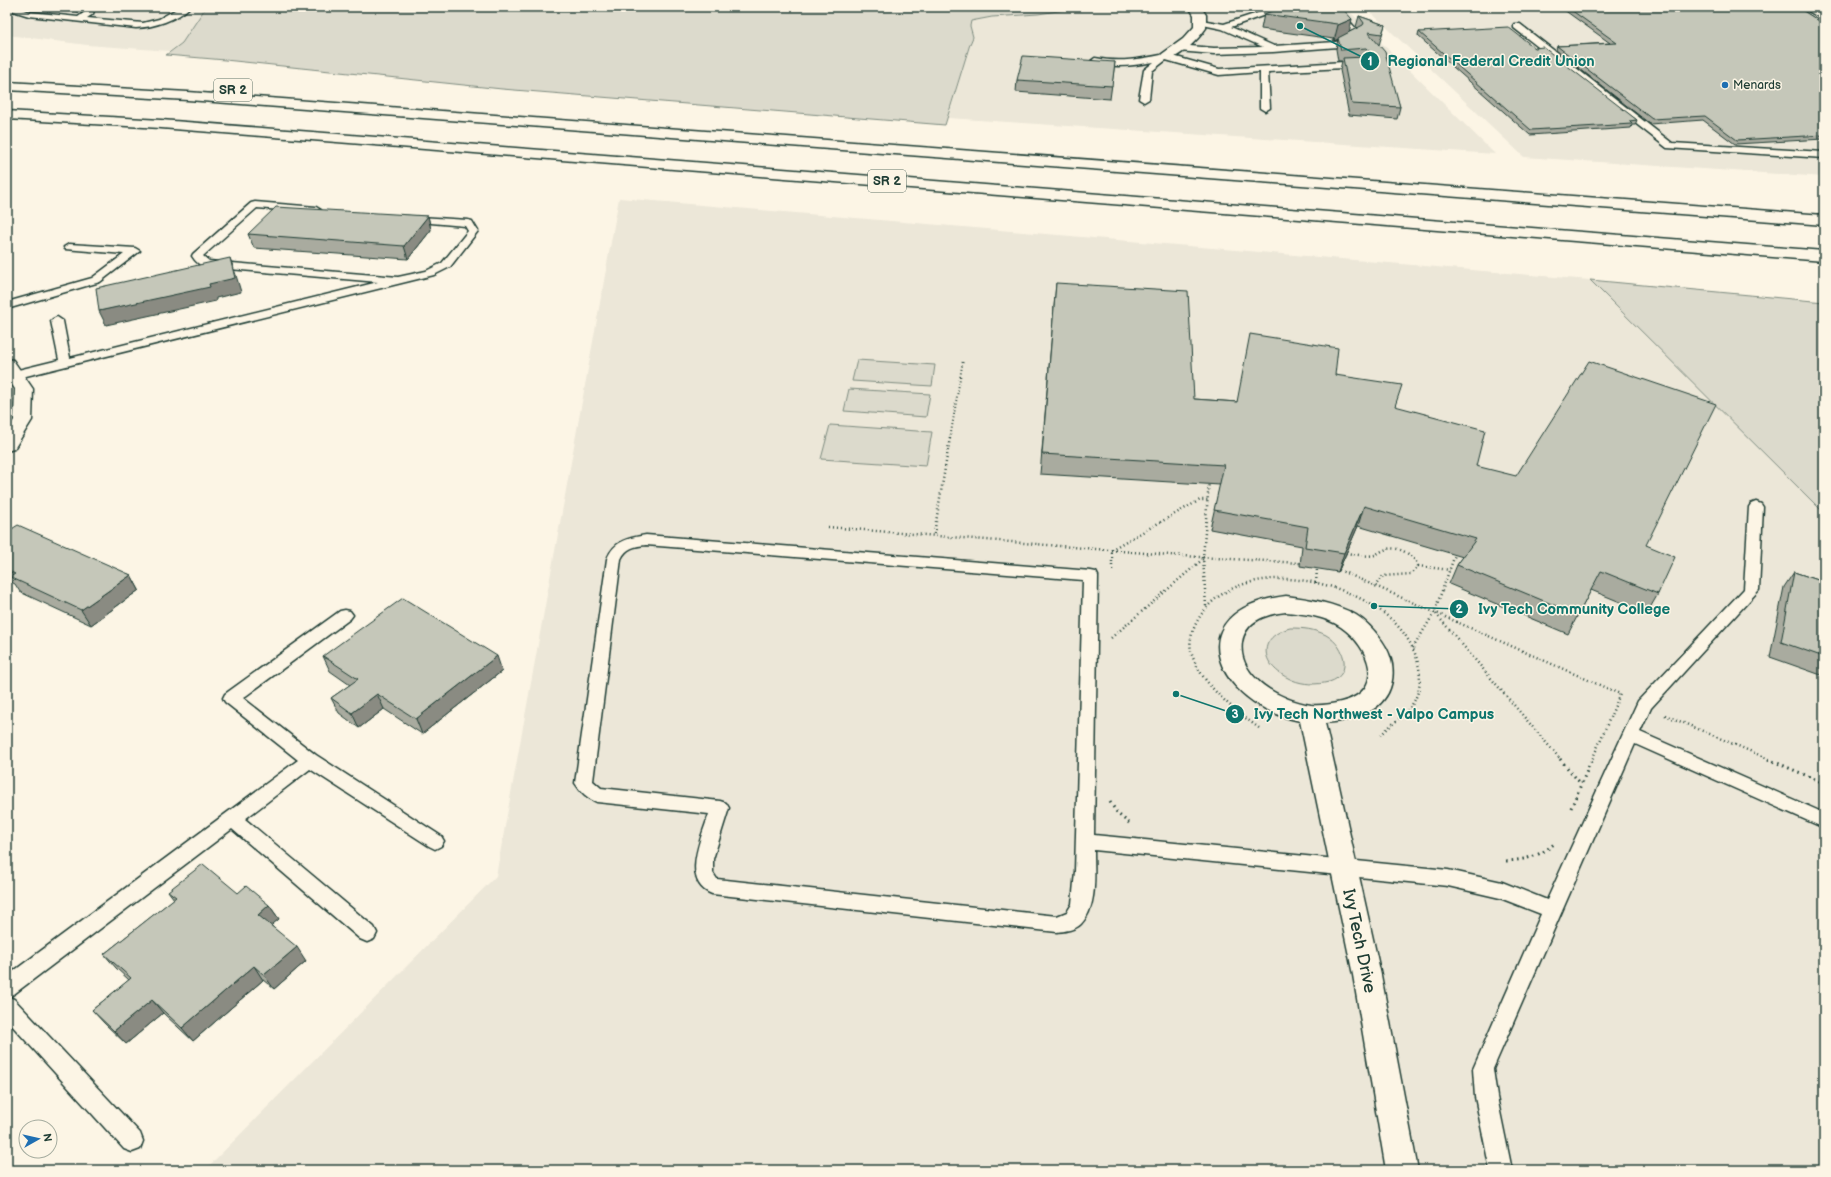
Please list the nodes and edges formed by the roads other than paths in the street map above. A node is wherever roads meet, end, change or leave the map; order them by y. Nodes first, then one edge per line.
1 (8, 7) edge
2 (67, 7) edge
3 (186, 7) edge
4 (1195, 7) edge
5 (1284, 7) edge
6 (1311, 7) edge
7 (1805, 7) edge
8 (50, 9) dead end
9 (29, 14) junction
10 (1824, 18) edge
11 (79, 20) junction
12 (1201, 22) junction
13 (1517, 26) dead end
14 (1224, 27) junction
15 (1321, 37) edge
16 (1293, 47) junction
17 (1178, 48) junction
18 (1273, 49) junction
19 (1166, 57) junction
20 (1086, 61) edge
21 (1363, 64) edge
22 (1264, 69) junction
23 (30, 74) dead end
24 (7, 86) edge
25 (1144, 99) dead end
26 (1265, 108) dead end
27 (7, 115) edge
28 (458, 116) junction
29 (1824, 155) edge
30 (326, 211) edge
31 (397, 217) edge
32 (1824, 220) edge
33 (69, 247) dead end
34 (1824, 257) edge
35 (400, 281) junction
36 (7, 306) edge
37 (56, 320) dead end
38 (65, 362) junction
39 (11, 370) edge
40 (7, 445) edge
41 (1756, 507) dead end
42 (345, 614) dead end
43 (1311, 714) junction
44 (1632, 735) junction
45 (310, 760) junction
46 (232, 818) junction
47 (1824, 821) edge
48 (435, 841) dead end
49 (1084, 842) junction
50 (1343, 868) junction
51 (1552, 910) junction
52 (367, 933) dead end
53 (7, 988) edge
54 (7, 1006) edge
55 (132, 1141) dead end
56 (1402, 1170) edge
57 (1501, 1170) edge

1 - 9 lane
2 - 11 lane
3 - 11 lane
4 - 12 main road
5 - 14 lane
6 - 16 lane
7 - 10 lane
8 - 9 lane
9 - 11 lane
12 - 14 lane
12 - 17 main road
13 - 29 lane
14 - 18 lane
15 - 16 lane
16 - 18 lane
17 - 18 lane
17 - 19 main road
19 - 20 lane
19 - 22 lane
19 - 25 lane
21 - 22 lane
22 - 26 lane
23 - 28 main road, SR 2
24 - 28 main road
27 - 34 main road, SR 2
28 - 32 main road, SR 2
30 - 35 lane
31 - 35 lane
33 - 36 lane
35 - 38 lane
37 - 38 lane
38 - 39 lane
39 - 40 main road
41 - 44 lane
42 - 45 lane
43 - 43 main road
43 - 50 main road, Ivy Tech Drive
44 - 47 lane
44 - 51 lane
45 - 46 lane
45 - 48 lane
46 - 52 lane
46 - 53 lane
49 - 49 lane
49 - 50 lane
50 - 51 lane
50 - 56 main road, Ivy Tech Drive
51 - 57 lane
54 - 55 lane

